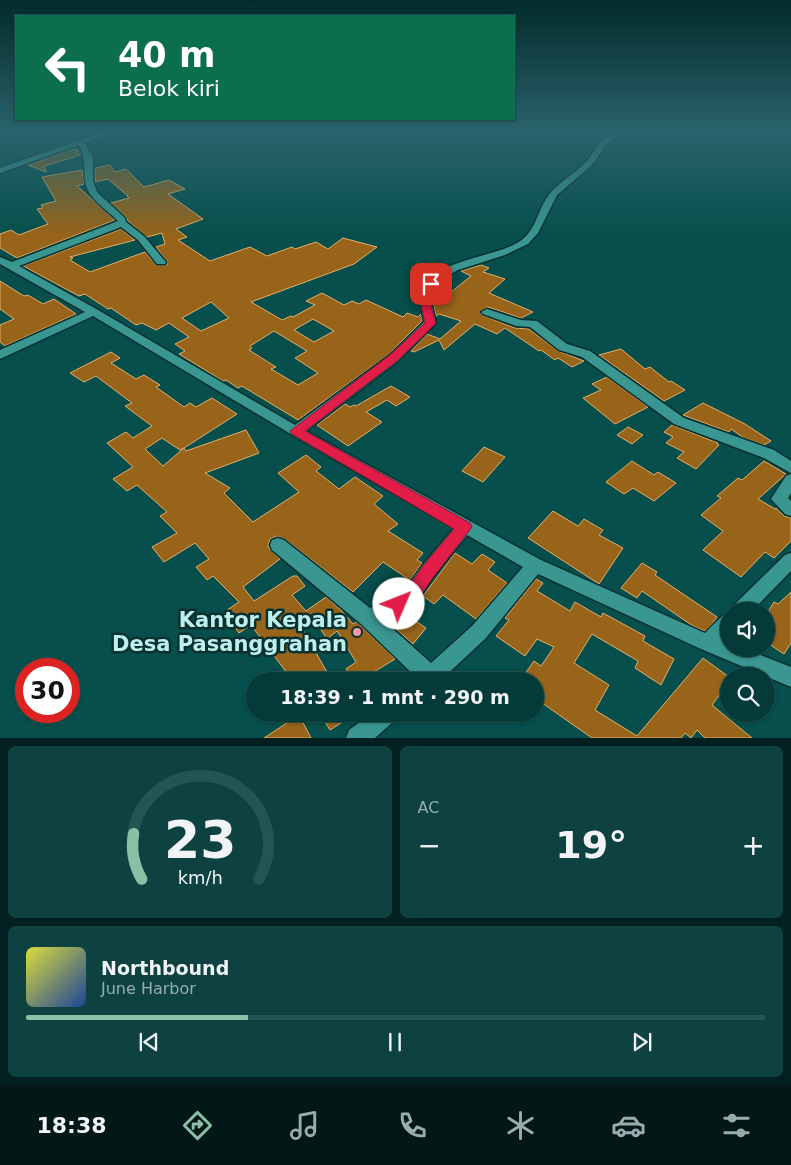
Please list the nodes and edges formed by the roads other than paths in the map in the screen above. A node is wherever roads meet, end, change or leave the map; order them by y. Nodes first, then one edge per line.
1 (16, 165) edge
2 (89, 165) edge
3 (586, 165) edge
4 (0, 171) edge
5 (122, 223) junction
6 (161, 262) dead end
7 (5, 263) edge
8 (94, 312) junction
9 (486, 312) dead end
10 (0, 355) edge
11 (296, 431) junction
12 (790, 466) edge
13 (791, 480) edge
14 (791, 510) edge
15 (464, 527) junction
16 (278, 545) dead end
17 (791, 560) edge
18 (535, 565) junction
19 (749, 602) edge
20 (368, 618) junction
21 (720, 631) edge
22 (708, 643) junction
23 (421, 672) edge
24 (436, 672) edge
25 (791, 677) edge
26 (377, 722) edge
27 (357, 738) edge

1 - 4 street
2 - 5 street
3 - 11 street
5 - 6 street
5 - 7 street
7 - 8 street
8 - 10 street
8 - 11 street
9 - 12 street
11 - 15 street
13 - 14 street
15 - 18 street
15 - 20 street
16 - 20 street
17 - 19 street
18 - 22 street
18 - 24 street
20 - 23 street
21 - 22 street
22 - 25 street
26 - 27 street

